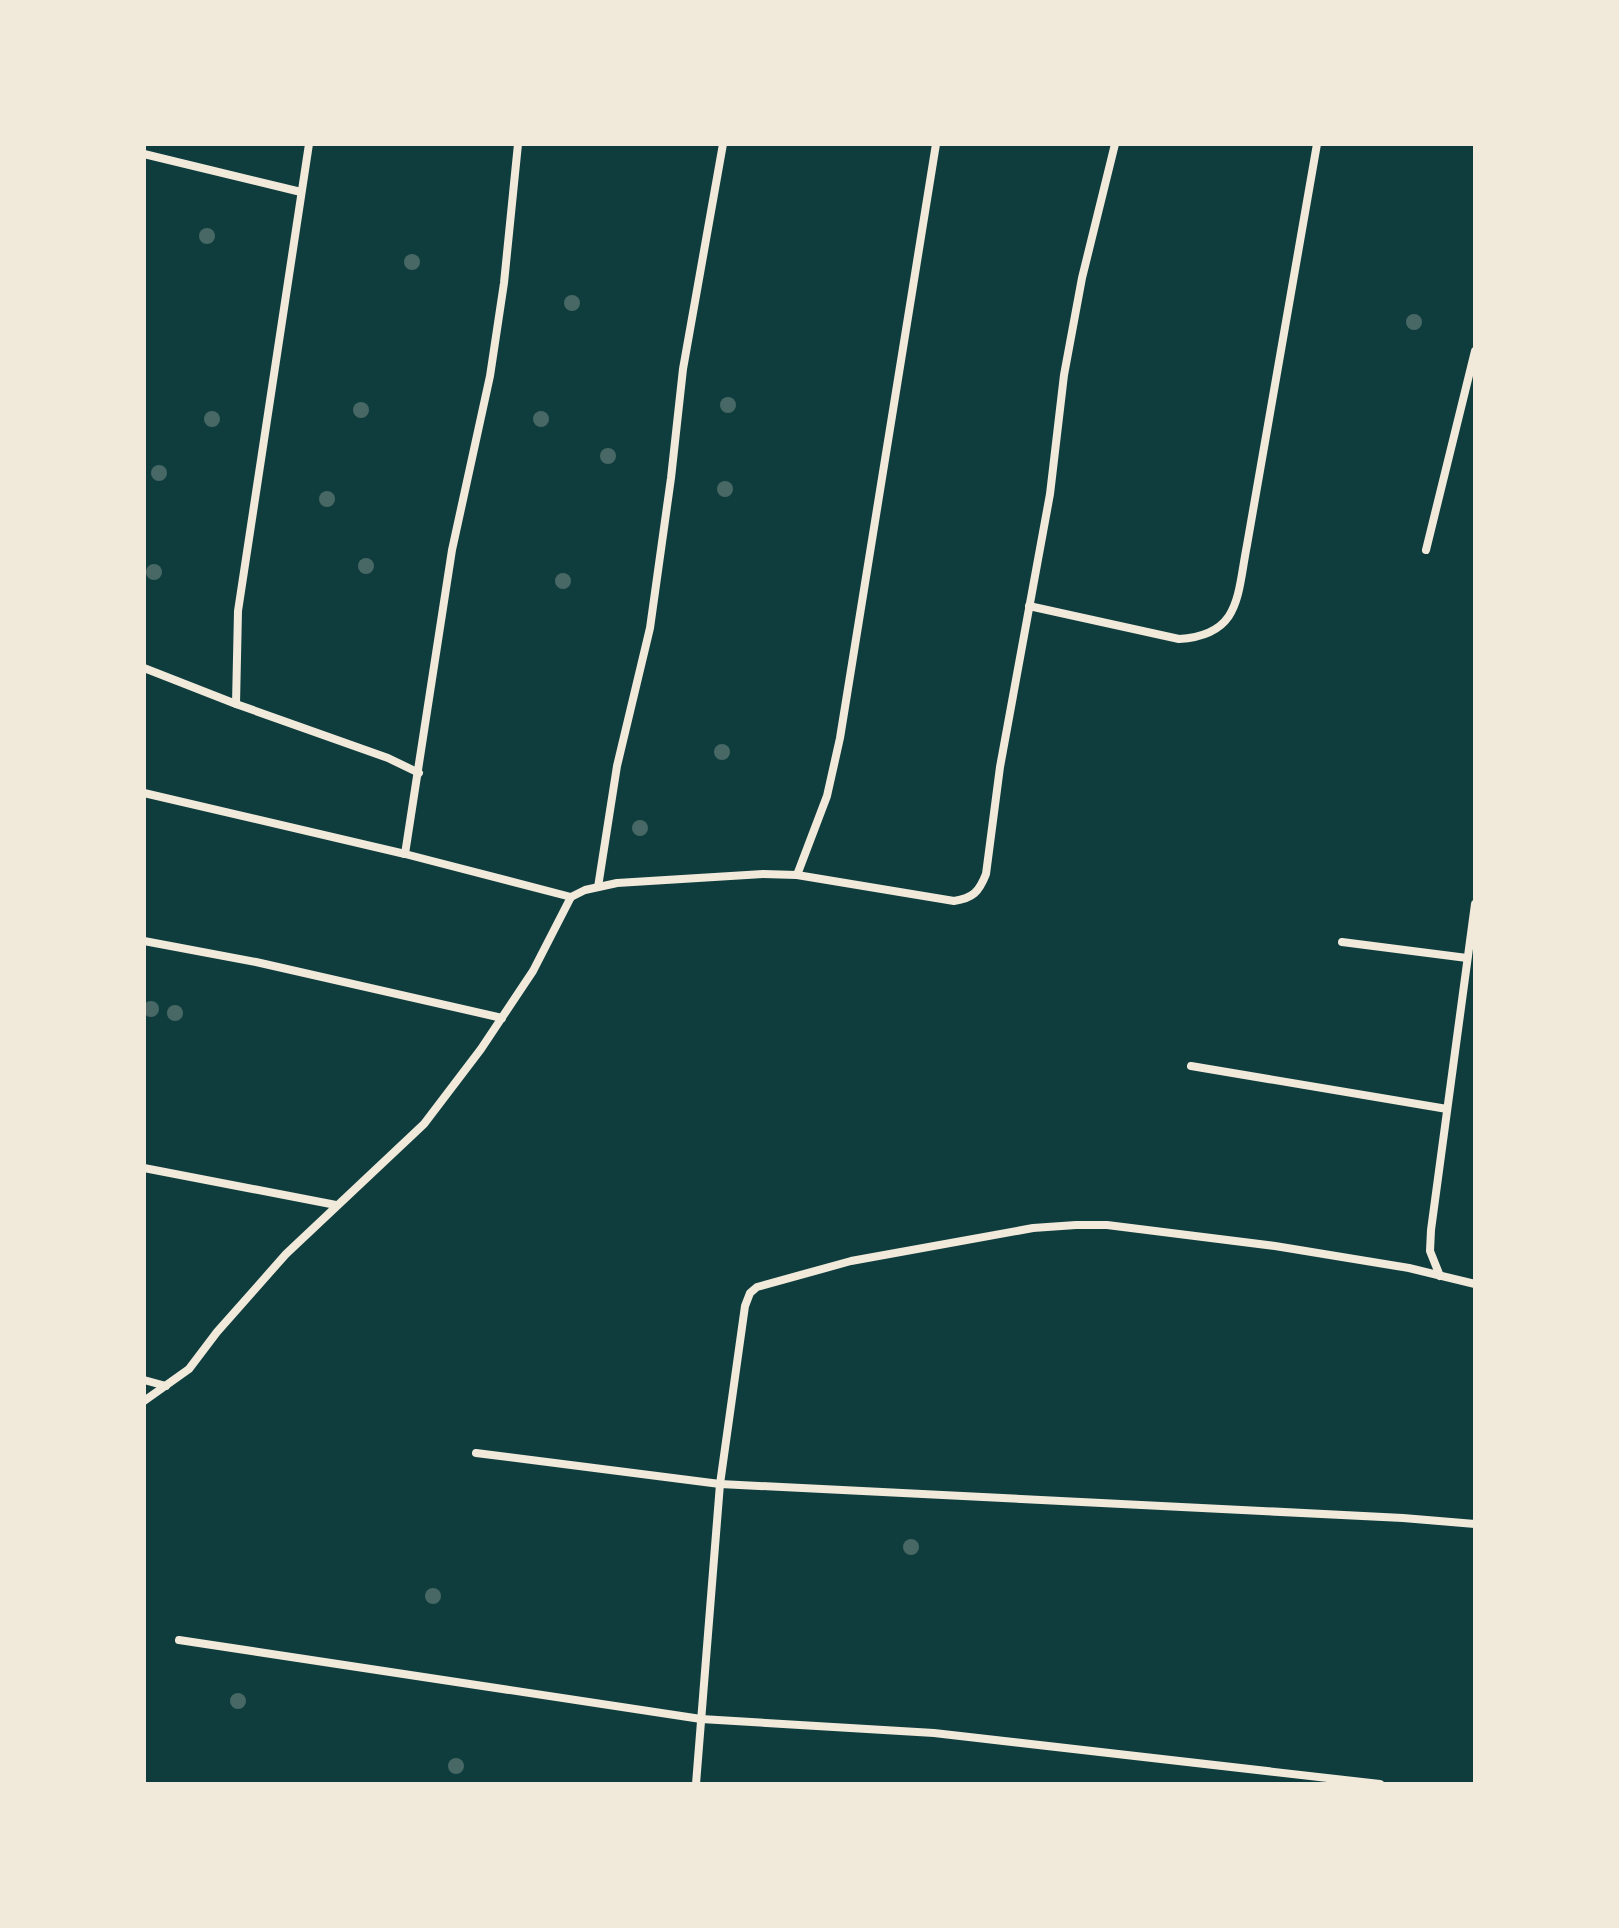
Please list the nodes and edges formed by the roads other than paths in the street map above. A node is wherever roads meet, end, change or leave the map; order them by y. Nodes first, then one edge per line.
1 (309, 144) edge
2 (518, 144) edge
3 (723, 144) edge
4 (936, 144) edge
5 (1115, 144) edge
6 (1317, 144) edge
7 (144, 154) edge
8 (301, 192) junction
9 (1475, 351) edge
10 (1426, 550) dead end
11 (1029, 606) junction
12 (144, 668) edge
13 (236, 704) junction
14 (419, 773) junction
15 (144, 793) edge
16 (405, 854) junction
17 (797, 875) junction
18 (598, 887) junction
19 (571, 897) junction
20 (1475, 904) edge
21 (144, 941) edge
22 (1342, 942) dead end
23 (1467, 958) junction
24 (502, 1018) junction
25 (1191, 1066) dead end
26 (1447, 1109) junction
27 (144, 1168) edge
28 (336, 1205) junction
29 (1440, 1276) junction
30 (1475, 1284) edge
31 (144, 1380) edge
32 (166, 1386) junction
33 (144, 1401) edge
34 (476, 1453) dead end
35 (720, 1484) junction
36 (1475, 1524) edge
37 (179, 1640) dead end
38 (701, 1719) junction
39 (696, 1784) edge
40 (1380, 1784) edge

1 - 8 street
2 - 14 street
3 - 18 street
4 - 17 street
5 - 11 street
6 - 11 street
7 - 8 street
8 - 13 street
9 - 10 street
11 - 17 street
12 - 13 street
13 - 14 street
14 - 16 street
15 - 16 street
16 - 19 street
17 - 18 street
18 - 19 street
19 - 24 street
20 - 23 street
21 - 24 street
22 - 23 street
23 - 26 street
24 - 28 street
25 - 26 street
26 - 29 street
27 - 28 street
28 - 32 street
29 - 30 street
29 - 35 street
31 - 32 street
32 - 33 street
34 - 35 street
35 - 36 street
35 - 38 street
37 - 38 street
38 - 39 street
38 - 40 street

